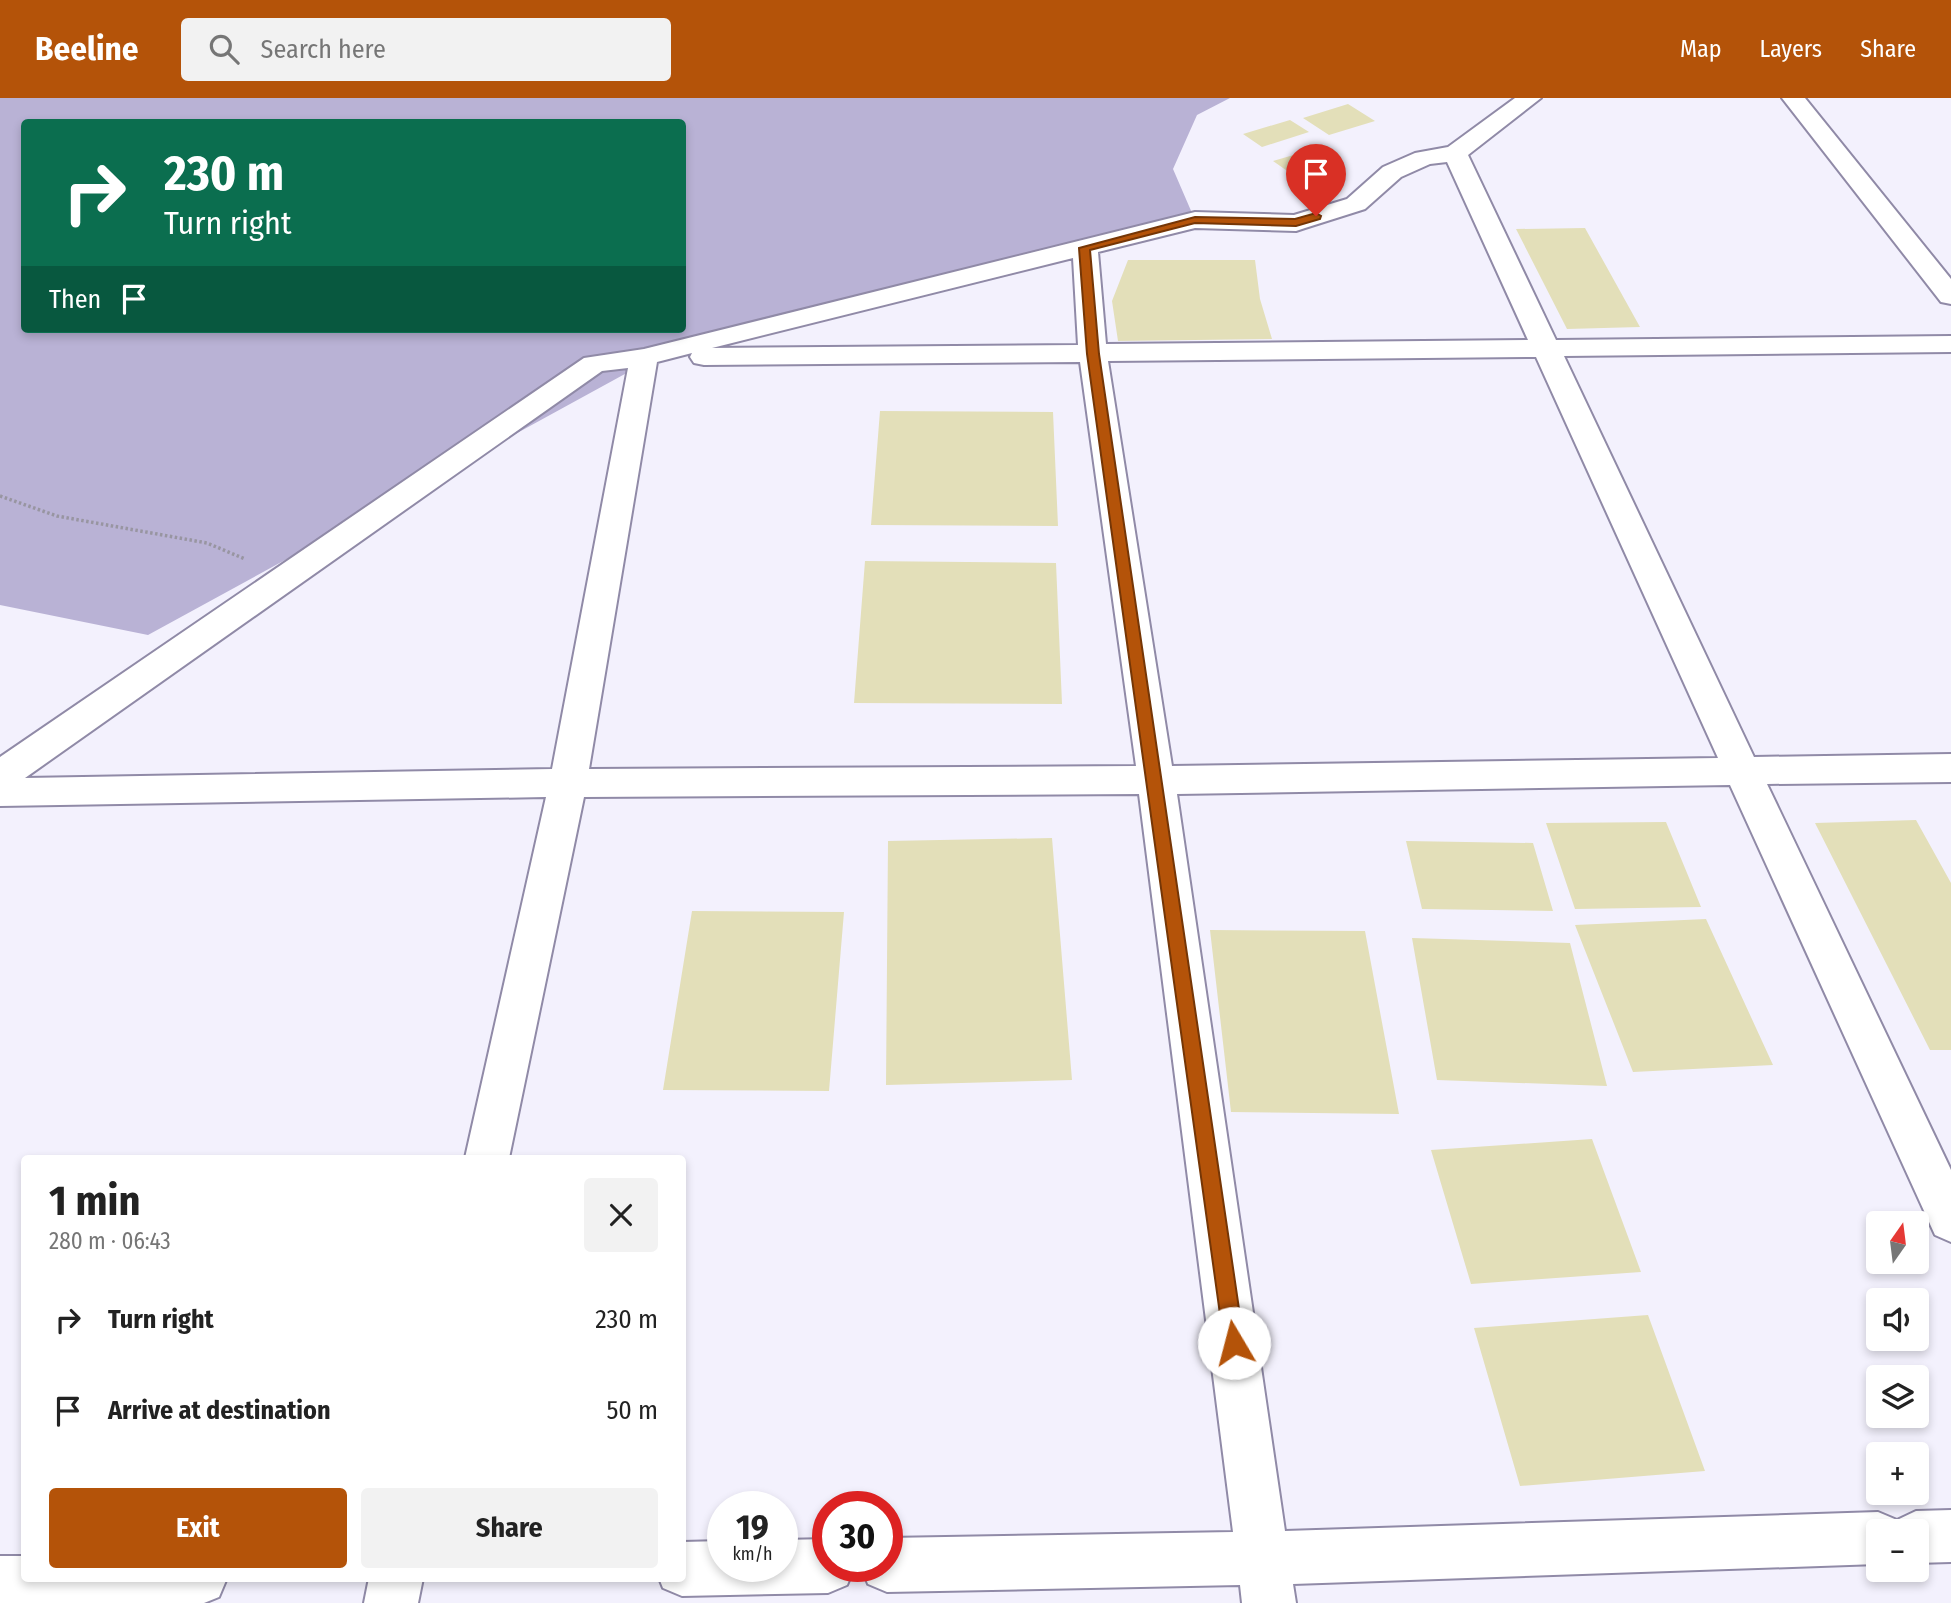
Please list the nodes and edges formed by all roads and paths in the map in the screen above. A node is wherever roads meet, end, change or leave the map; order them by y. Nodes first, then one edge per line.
1 (1530, 98) edge
2 (1793, 98) edge
3 (1455, 153) junction
4 (1085, 248) junction
5 (1951, 296) edge
6 (1951, 344) edge
7 (1544, 348) junction
8 (1093, 354) junction
9 (644, 357) junction
10 (0, 496) edge
11 (286, 577) junction
12 (1951, 768) edge
13 (1743, 769) junction
14 (0, 776) edge
15 (1156, 780) junction
16 (568, 783) junction
17 (0, 792) edge
18 (488, 1155) edge
19 (1951, 1220) edge
20 (1951, 1536) edge
21 (1929, 1537) edge
22 (1866, 1539) edge
23 (812, 1566) edge
24 (903, 1566) edge
25 (686, 1569) edge
26 (1266, 1581) edge
27 (40, 1582) edge
28 (395, 1582) edge
29 (0, 1583) edge
30 (391, 1603) edge

1 - 3 street
2 - 5 street
3 - 4 street
3 - 7 street
4 - 8 street
4 - 9 street
6 - 7 street
7 - 8 street
7 - 13 street
8 - 9 street
8 - 15 street
9 - 11 street
9 - 16 street
10 - 11 path
11 - 14 street
12 - 13 street
13 - 15 street
13 - 19 street
15 - 16 street
15 - 26 street
16 - 17 street
16 - 18 street
20 - 21 street
22 - 26 street
23 - 25 street
24 - 26 street
27 - 29 street
28 - 30 street

